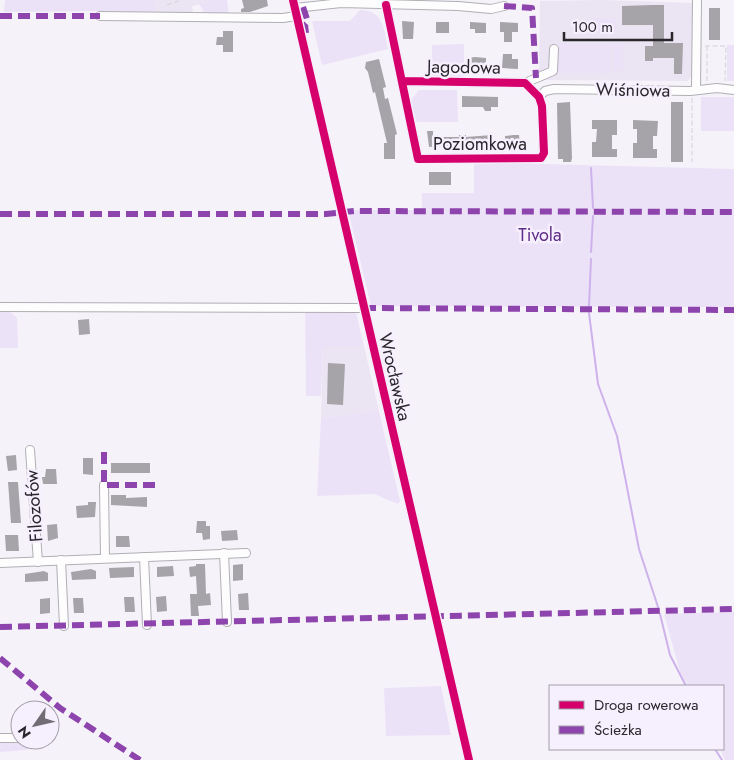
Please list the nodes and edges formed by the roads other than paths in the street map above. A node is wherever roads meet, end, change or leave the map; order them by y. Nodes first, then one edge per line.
1 (697, 0) edge
2 (386, 5) junction
3 (504, 6) dead end
4 (295, 8) edge
5 (100, 16) dead end
6 (554, 49) dead end
7 (403, 81) junction
8 (525, 83) junction
9 (731, 87) edge
10 (696, 93) junction
11 (539, 97) junction
12 (0, 307) edge
13 (364, 308) junction
14 (30, 450) dead end
15 (104, 485) dead end
16 (224, 553) junction
17 (246, 553) dead end
18 (144, 557) junction
19 (105, 558) junction
20 (61, 560) junction
21 (38, 562) junction
22 (0, 563) edge
23 (227, 622) dead end
24 (147, 625) dead end
25 (64, 626) dead end
26 (469, 760) edge

1 - 10 street
2 - 3 street
2 - 4 street
2 - 7 street
4 - 5 street
4 - 13 street, Wrocławska
6 - 8 street
7 - 8 street, Jagodowa
7 - 11 street, Poziomkowa
8 - 11 street
9 - 10 street, Wiśniowa
10 - 11 street, Wiśniowa
12 - 13 street
13 - 26 street, Wrocławska
14 - 21 street, Filozofów
15 - 19 street
16 - 17 street, Filozofów
16 - 18 street, Filozofów
16 - 23 street
18 - 19 street, Filozofów
18 - 24 street
19 - 20 street, Filozofów
20 - 21 street, Filozofów
20 - 25 street, Filozofów
21 - 22 street, Filozofów

